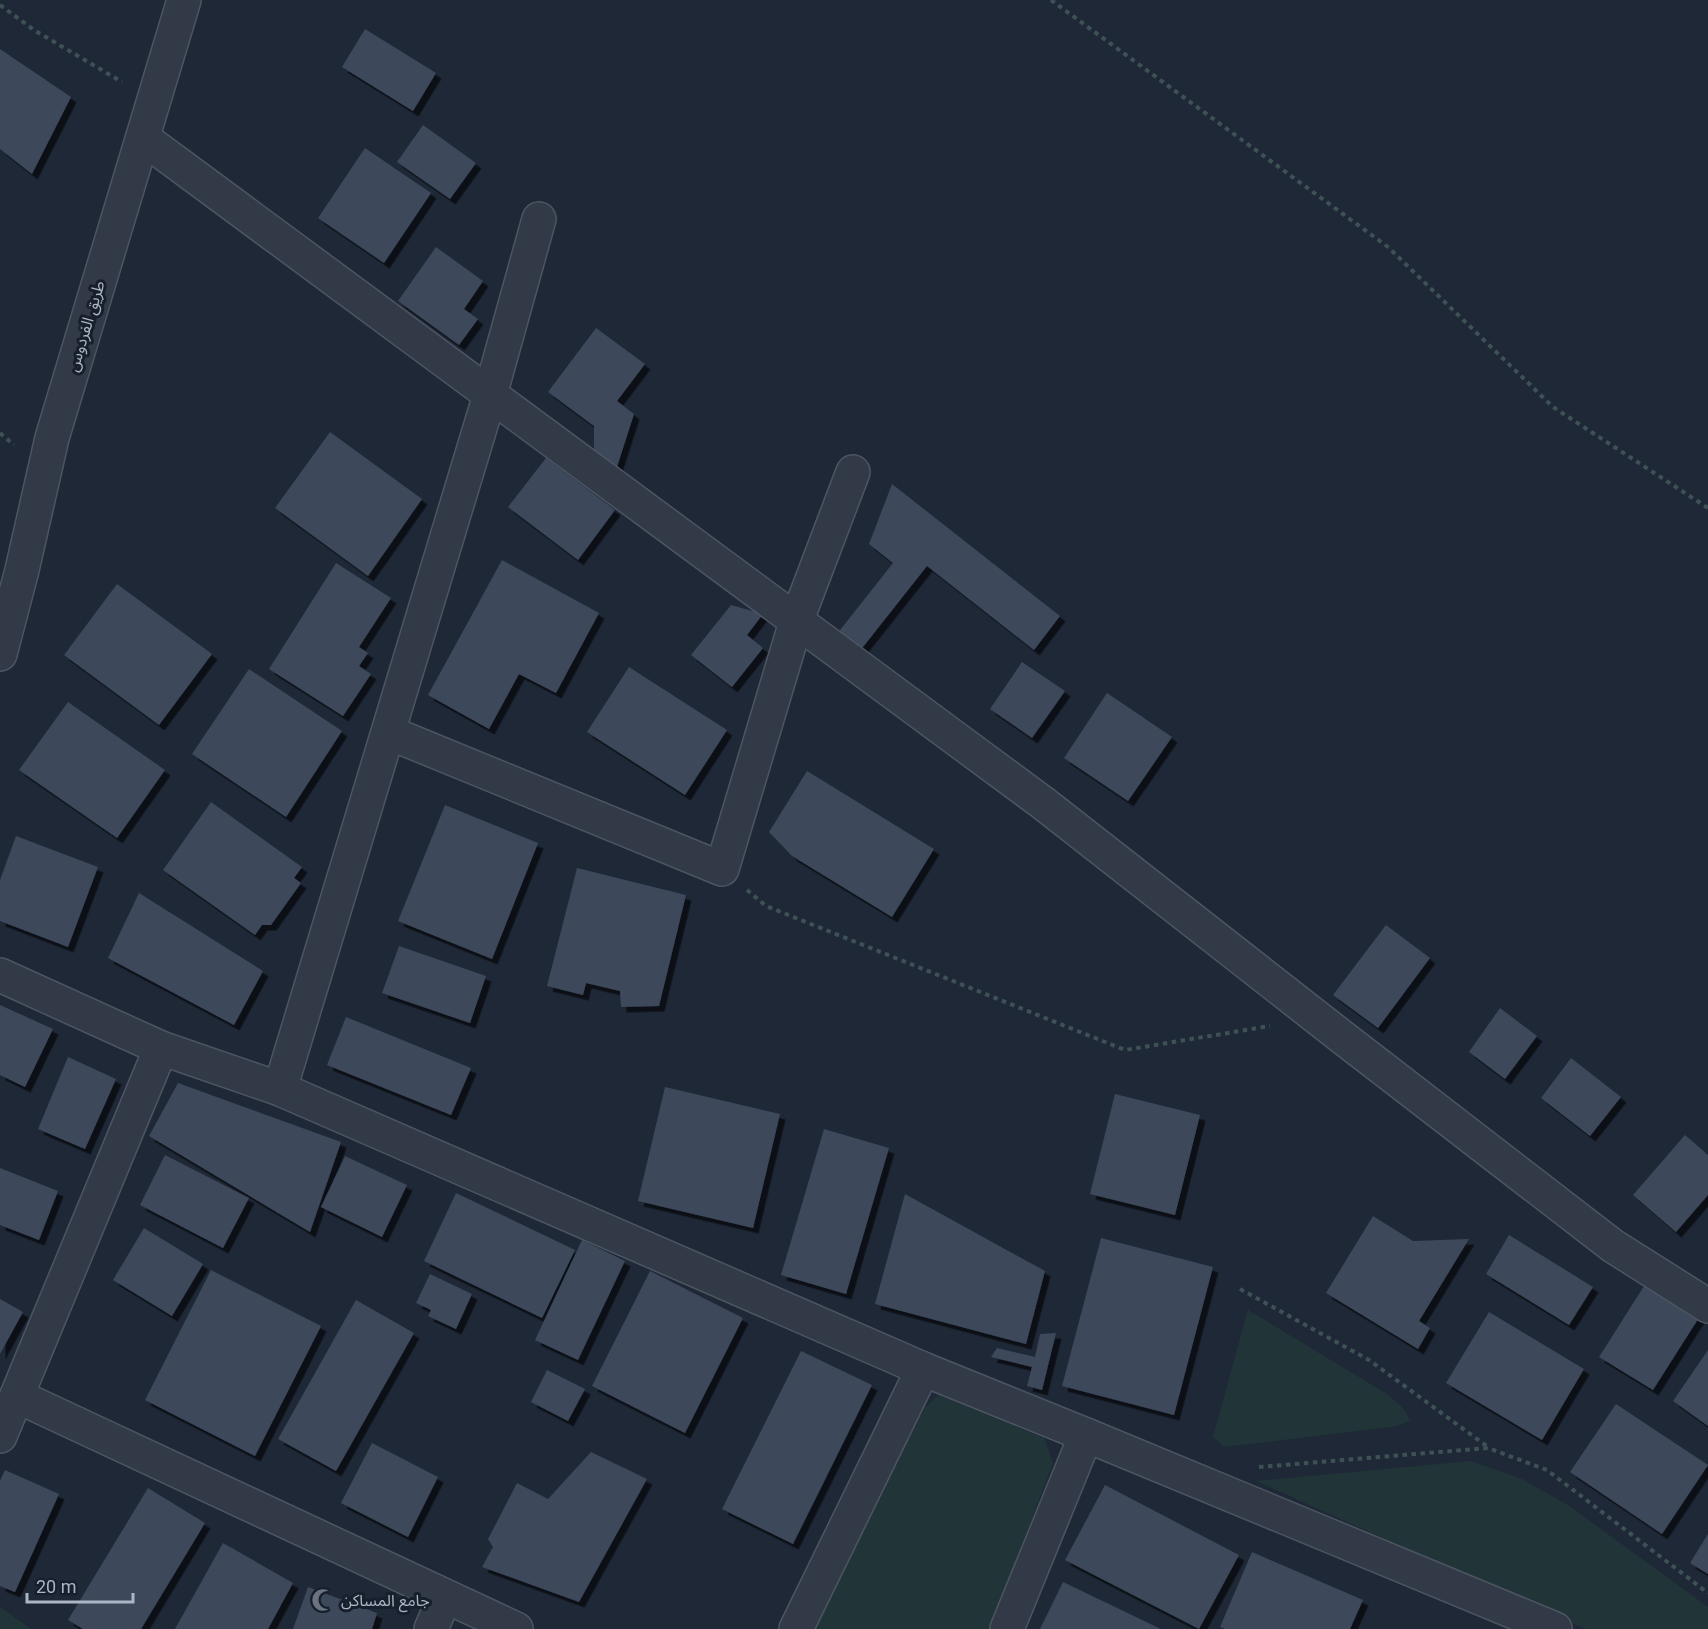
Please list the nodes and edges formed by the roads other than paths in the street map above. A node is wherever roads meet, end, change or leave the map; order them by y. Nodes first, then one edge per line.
1 (184, 0) edge
2 (143, 138) junction
3 (539, 219) dead end
4 (490, 395) junction
5 (853, 472) dead end
6 (796, 622) junction
7 (0, 654) edge
8 (390, 733) junction
9 (0, 975) edge
10 (161, 1048) junction
11 (280, 1089) junction
12 (1708, 1306) edge
13 (923, 1369) junction
14 (17, 1396) junction
15 (1086, 1435) junction
16 (0, 1436) edge
17 (445, 1597) junction
18 (431, 1629) edge
19 (516, 1629) edge
20 (796, 1629) edge
21 (1008, 1629) edge
22 (1555, 1629) edge

1 - 2 street, طريق الفردوس
2 - 4 street
2 - 7 street, طريق الفردوس
3 - 4 street
4 - 6 street
4 - 8 street
5 - 6 street
6 - 8 street
6 - 12 street
8 - 11 street
9 - 10 street
10 - 11 street
10 - 14 street
11 - 13 street
13 - 15 street
13 - 20 street
14 - 16 street
14 - 17 street
15 - 21 street
15 - 22 street
17 - 18 street
17 - 19 street

